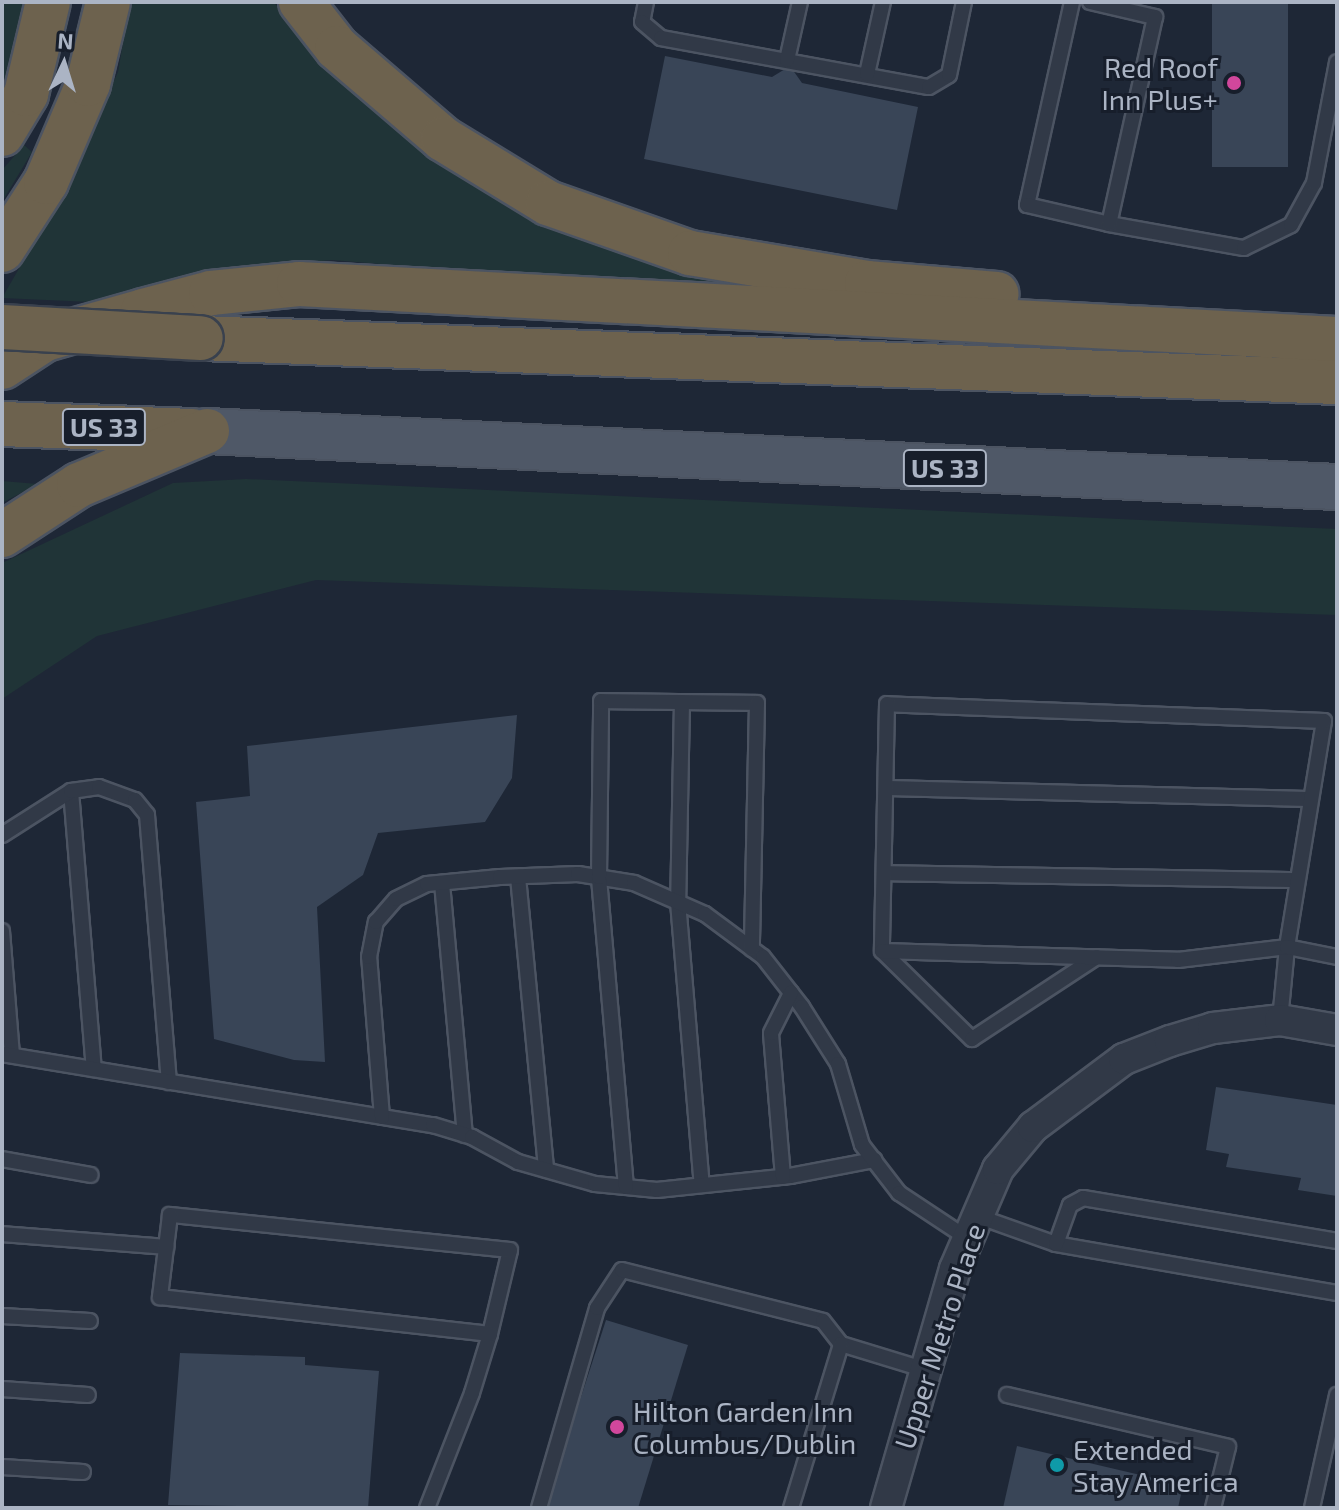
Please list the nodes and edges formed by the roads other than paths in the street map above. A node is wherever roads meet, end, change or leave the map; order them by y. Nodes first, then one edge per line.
1 (48, 2) edge
2 (108, 2) edge
3 (301, 2) edge
4 (646, 2) edge
5 (800, 2) edge
6 (883, 2) edge
7 (964, 2) edge
8 (1072, 2) edge
9 (1090, 2) edge
10 (787, 60) junction
11 (1337, 62) edge
12 (867, 74) junction
13 (2, 134) edge
14 (1109, 224) junction
15 (2, 250) edge
16 (1337, 321) edge
17 (2, 327) edge
18 (1337, 339) edge
19 (2, 367) edge
20 (1337, 382) edge
21 (2, 424) edge
22 (207, 431) junction
23 (1337, 487) edge
24 (2, 535) edge
25 (682, 702) junction
26 (886, 788) junction
27 (71, 791) junction
28 (1310, 799) junction
29 (2, 835) edge
30 (884, 873) junction
31 (518, 877) junction
32 (599, 877) junction
33 (1297, 880) junction
34 (442, 883) junction
35 (678, 902) junction
36 (2, 931) edge
37 (1287, 947) junction
38 (752, 949) junction
39 (882, 951) junction
40 (1097, 957) junction
41 (1337, 957) edge
42 (791, 993) junction
43 (1280, 1020) junction
44 (1337, 1030) edge
45 (7, 1054) edge
46 (94, 1069) junction
47 (169, 1082) junction
48 (382, 1117) junction
49 (465, 1135) junction
50 (2, 1159) edge
51 (874, 1160) junction
52 (546, 1170) junction
53 (91, 1175) dead end
54 (783, 1177) junction
55 (702, 1185) junction
56 (626, 1187) junction
57 (972, 1227) junction
58 (2, 1234) edge
59 (1337, 1241) edge
60 (1056, 1244) junction
61 (166, 1247) junction
62 (1337, 1293) edge
63 (2, 1316) edge
64 (90, 1321) dead end
65 (490, 1334) junction
66 (841, 1344) junction
67 (926, 1370) junction
68 (2, 1389) edge
69 (88, 1395) dead end
70 (1007, 1395) dead end
71 (1337, 1395) edge
72 (2, 1467) edge
73 (83, 1472) dead end
74 (427, 1508) edge
75 (539, 1508) edge
76 (791, 1508) edge
77 (886, 1508) edge
78 (1213, 1508) edge
79 (1312, 1508) edge

1 - 13 highway
2 - 15 highway
3 - 16 highway
4 - 10 lane
5 - 10 lane
6 - 12 lane
7 - 12 lane
8 - 14 lane
9 - 14 lane
10 - 12 lane
11 - 14 lane
17 - 20 highway, bridge
18 - 19 highway
21 - 22 highway, US 33
22 - 23 main road, US 33
22 - 24 highway
25 - 32 lane
25 - 35 lane
25 - 38 lane
26 - 28 lane
26 - 28 lane
26 - 30 lane
27 - 29 lane
27 - 46 lane
27 - 47 lane
28 - 33 lane
30 - 33 lane
30 - 39 lane
31 - 32 lane
31 - 34 lane
31 - 52 lane
32 - 35 lane
32 - 56 lane
33 - 37 lane
34 - 48 lane
34 - 49 lane
35 - 38 lane
35 - 55 lane
36 - 45 lane
37 - 40 lane
37 - 41 lane
37 - 43 lane
38 - 42 lane
39 - 40 lane
39 - 40 lane
42 - 51 lane
42 - 54 lane
43 - 44 street, Upper Metro Place
43 - 57 street, Upper Metro Place
45 - 46 lane
46 - 47 lane
47 - 48 lane
48 - 49 lane
49 - 52 lane
50 - 53 lane
51 - 54 lane
51 - 57 lane
52 - 56 lane
54 - 55 lane
55 - 56 lane
57 - 60 lane
57 - 67 street, Upper Metro Place
58 - 61 lane
59 - 60 lane
60 - 62 lane
61 - 65 lane
61 - 65 lane
63 - 64 lane
65 - 74 lane
66 - 67 lane
66 - 75 lane
66 - 76 lane
67 - 77 street, Upper Metro Place
68 - 69 lane
70 - 78 lane
71 - 79 lane
72 - 73 lane

